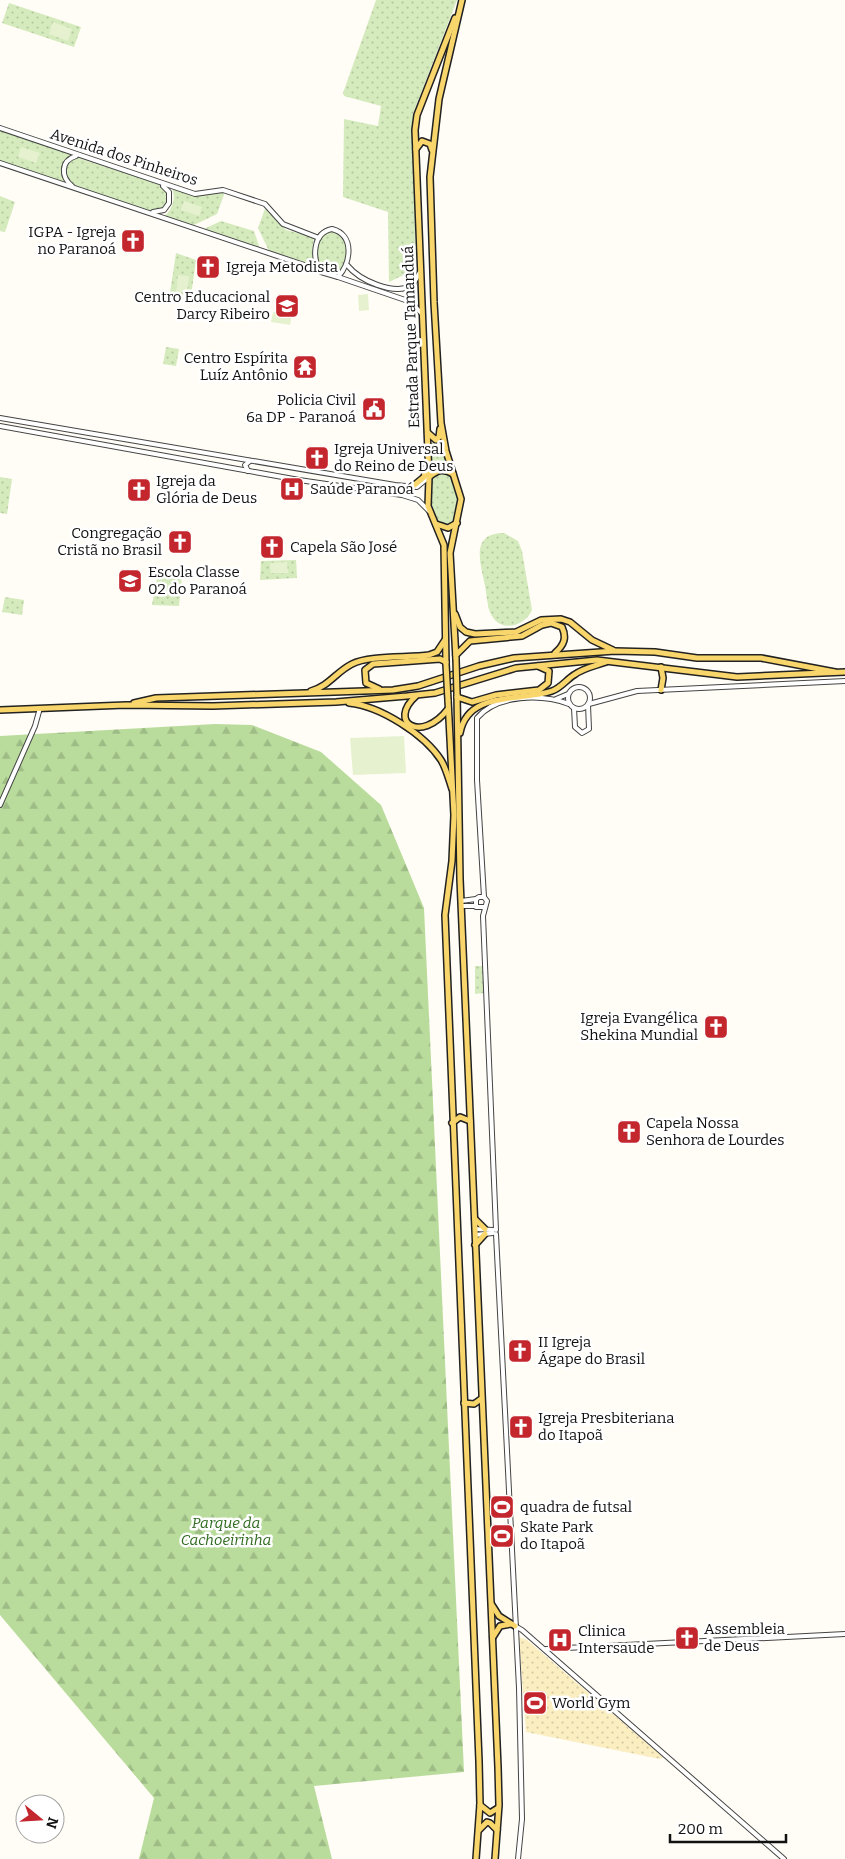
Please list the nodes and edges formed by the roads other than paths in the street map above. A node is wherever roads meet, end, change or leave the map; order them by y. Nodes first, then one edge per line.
1 (462, 0) edge
2 (457, 16) junction
3 (0, 128) edge
4 (416, 150) junction
5 (432, 151) junction
6 (83, 158) junction
7 (0, 163) edge
8 (160, 183) junction
9 (74, 188) junction
10 (148, 212) junction
11 (319, 238) junction
12 (347, 265) junction
13 (319, 270) junction
14 (421, 270) junction
15 (338, 277) junction
16 (422, 315) junction
17 (0, 418) edge
18 (441, 423) junction
19 (0, 426) edge
20 (57, 428) junction
21 (70, 430) junction
22 (427, 434) junction
23 (56, 436) junction
24 (68, 437) junction
25 (235, 458) junction
26 (250, 461) junction
27 (233, 468) junction
28 (248, 471) junction
29 (454, 474) junction
30 (429, 477) junction
31 (377, 482) junction
32 (412, 487) junction
33 (376, 491) junction
34 (430, 512) junction
35 (456, 523) junction
36 (436, 524) junction
37 (452, 596) junction
38 (447, 636) junction
39 (615, 651) junction
40 (555, 654) junction
41 (456, 657) junction
42 (610, 661) junction
43 (446, 663) junction
44 (536, 665) junction
45 (661, 667) junction
46 (845, 672) edge
47 (838, 673) junction
48 (845, 682) edge
49 (393, 690) junction
50 (662, 690) junction
51 (301, 694) junction
52 (568, 694) junction
53 (416, 696) junction
54 (457, 696) junction
55 (590, 696) junction
56 (556, 699) junction
57 (601, 700) junction
58 (336, 702) junction
59 (570, 704) junction
60 (588, 704) junction
61 (126, 705) junction
62 (40, 708) junction
63 (448, 708) junction
64 (574, 708) junction
65 (0, 710) edge
66 (457, 746) junction
67 (454, 796) junction
68 (0, 806) edge
69 (479, 898) junction
70 (461, 904) junction
71 (480, 908) junction
72 (470, 1121) junction
73 (452, 1123) junction
74 (474, 1218) junction
75 (475, 1232) junction
76 (485, 1232) junction
77 (494, 1232) junction
78 (475, 1246) junction
79 (481, 1399) junction
80 (464, 1402) junction
81 (491, 1602) junction
82 (513, 1625) junction
83 (845, 1634) edge
84 (492, 1640) junction
85 (546, 1649) junction
86 (480, 1804) junction
87 (498, 1808) junction
88 (497, 1830) junction
89 (479, 1831) junction
90 (476, 1859) edge
91 (495, 1859) edge
92 (518, 1859) edge
93 (784, 1859) edge

1 - 2 main road, Estrada Parque Tamanduá
2 - 4 main road, Estrada Parque Tamanduá
2 - 5 main road, Estrada Parque Tamanduá
3 - 6 street, Avenida dos Pinheiros
4 - 5 main road
4 - 14 main road, Estrada Parque Tamanduá
5 - 18 main road, Estrada Parque Tamanduá
6 - 8 street, Avenida dos Pinheiros
6 - 9 street
7 - 9 street
8 - 10 street
8 - 11 street, Avenida dos Pinheiros
9 - 10 street
10 - 13 street
11 - 12 street
11 - 13 street
12 - 14 street
12 - 15 street
13 - 15 street
14 - 16 main road, Estrada Parque Tamanduá
15 - 16 street
16 - 22 main road, Estrada Parque Tamanduá
17 - 20 street
18 - 22 main road
18 - 29 main road, Estrada Parque Tamanduá
19 - 23 street
20 - 21 street
20 - 23 street
21 - 24 street
21 - 25 street
22 - 30 main road, Estrada Parque Tamanduá
22 - 32 main road
23 - 24 street
24 - 27 street
25 - 26 street
25 - 27 street
26 - 28 street
26 - 31 street
27 - 28 street
28 - 33 street
29 - 30 main road
29 - 35 main road, Estrada Parque Tamanduá
30 - 32 street
30 - 34 main road, Estrada Parque Tamanduá
31 - 32 street
31 - 33 street
33 - 34 street
34 - 36 main road, Estrada Parque Tamanduá
35 - 36 main road
35 - 37 main road, Estrada Parque Tamanduá
36 - 38 main road, Estrada Parque Tamanduá
37 - 39 main road
37 - 41 main road, Estrada Parque Tamanduá
38 - 43 main road, Estrada Parque Tamanduá
38 - 51 main road
39 - 40 main road
39 - 47 main road
40 - 41 main road
40 - 49 main road
41 - 54 main road, Estrada Parque Tamanduá, bridge
42 - 44 main road
42 - 45 main road
42 - 66 main road
43 - 49 main road
43 - 63 main road, Estrada Parque Tamanduá, bridge
44 - 53 main road
44 - 54 main road
45 - 47 main road
45 - 50 main road
46 - 47 main road
48 - 50 street
49 - 51 main road
50 - 57 street
51 - 61 main road
52 - 55 street
52 - 56 street
52 - 59 street
53 - 58 main road
53 - 63 main road
54 - 66 main road, Estrada Parque Tamanduá
55 - 57 street
55 - 60 street
56 - 59 street
56 - 69 street
57 - 60 street
58 - 61 main road
58 - 67 main road
59 - 64 street
60 - 64 street
60 - 64 street
61 - 62 main road
62 - 65 main road
62 - 68 street
63 - 67 main road, Estrada Parque Tamanduá
66 - 70 main road
67 - 73 main road, Estrada Parque Tamanduá
69 - 70 street
69 - 71 street
69 - 71 street
70 - 71 street
70 - 72 main road
71 - 77 street
72 - 73 main road
72 - 74 main road
73 - 80 main road, Estrada Parque Tamanduá
74 - 75 main road
74 - 76 main road
75 - 76 street
75 - 78 main road
76 - 77 street
76 - 78 main road
77 - 82 street
78 - 79 main road
79 - 80 main road
79 - 81 main road
80 - 86 main road, Estrada Parque Tamanduá
81 - 82 main road
81 - 84 main road
82 - 84 main road
82 - 85 street
82 - 92 street
83 - 85 street
84 - 87 main road
85 - 93 street
86 - 87 main road
86 - 89 main road, Estrada Parque Tamanduá
87 - 88 main road
88 - 89 main road
88 - 91 main road
89 - 90 main road, Estrada Parque Tamanduá

